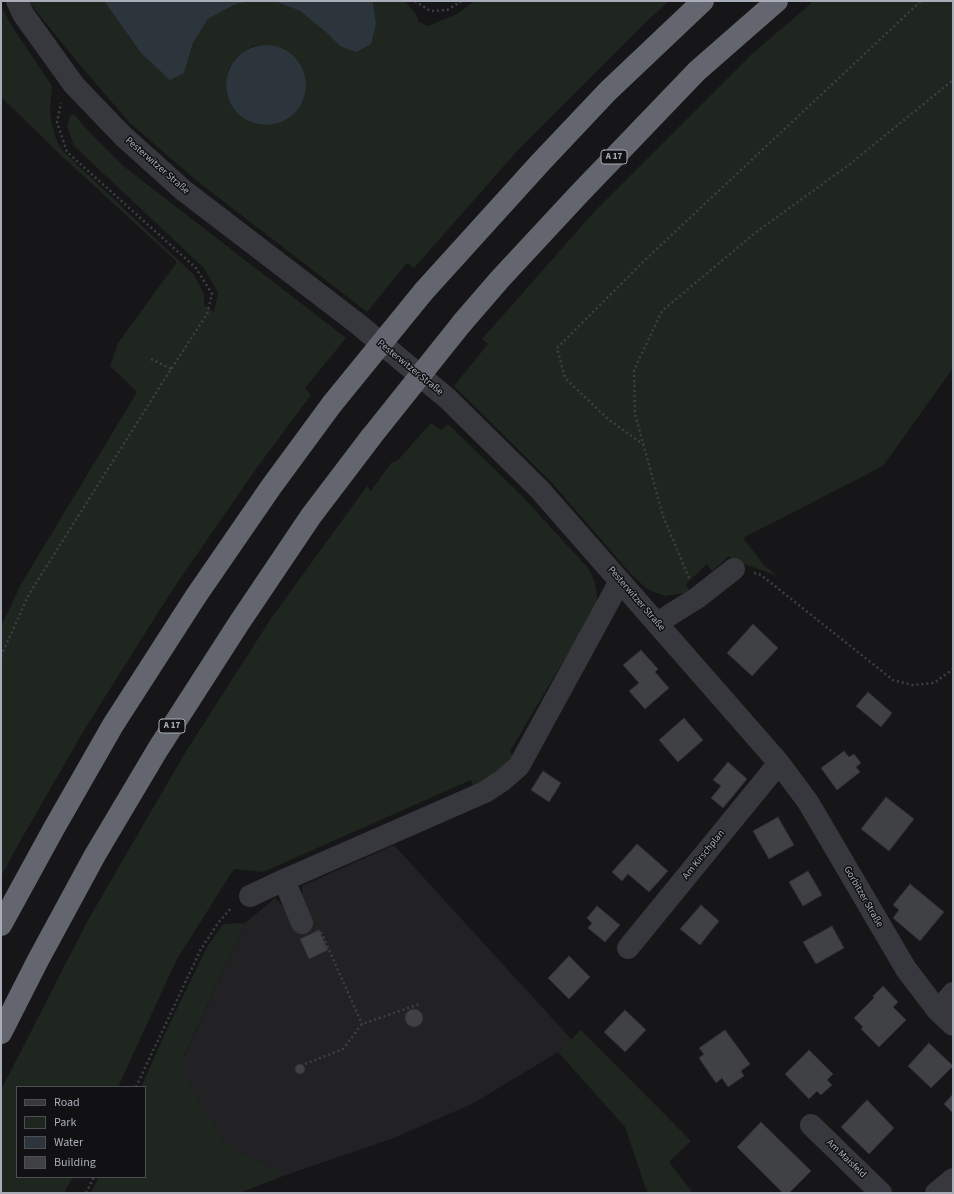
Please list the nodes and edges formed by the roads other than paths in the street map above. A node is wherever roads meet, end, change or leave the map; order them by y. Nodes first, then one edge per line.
1 (17, 1) edge
2 (703, 1) edge
3 (777, 1) edge
4 (734, 569) road end
5 (620, 581) junction
6 (656, 623) junction
7 (779, 763) junction
8 (284, 880) junction
9 (250, 896) road end
10 (302, 922) road end
11 (1, 925) edge
12 (628, 948) dead end
13 (953, 993) edge
14 (946, 1018) edge
15 (1, 1033) edge
16 (811, 1125) dead end
17 (953, 1179) edge
18 (881, 1193) edge
19 (936, 1193) edge

1 - 5 street, Pesterwitzer Straße
2 - 11 highway, bridge
3 - 15 highway, A 17, bridge
4 - 6 street
5 - 6 street, Pesterwitzer Straße
5 - 8 street
6 - 7 street, Pesterwitzer Straße
7 - 12 street, Am Kirschplan
7 - 14 street, Gorbitzer Straße
8 - 9 street
8 - 10 street
13 - 14 street
16 - 18 street, Am Maisfeld
17 - 19 street

